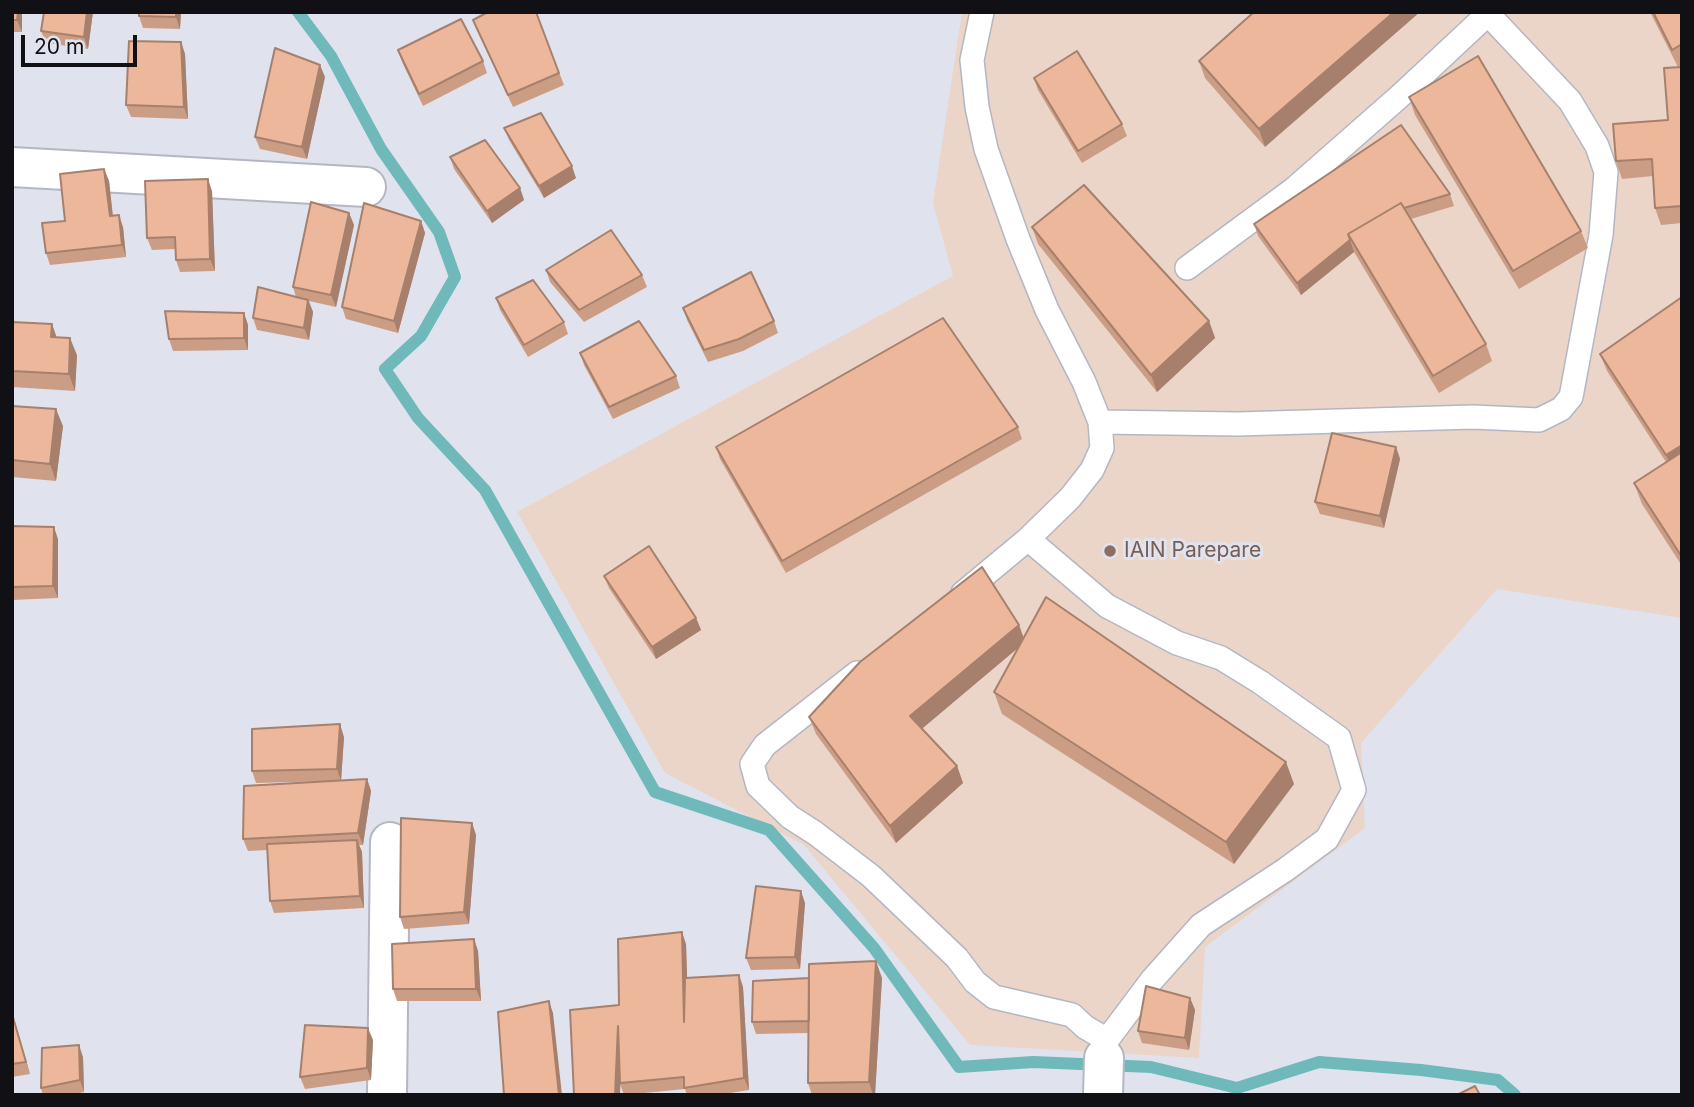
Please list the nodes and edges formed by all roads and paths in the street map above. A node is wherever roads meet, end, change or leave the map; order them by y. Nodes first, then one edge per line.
1 (982, 12) edge
2 (1489, 13) edge
3 (12, 167) edge
4 (366, 187) dead end
5 (1187, 268) dead end
6 (1100, 422) junction
7 (1028, 539) junction
8 (944, 609) edge
9 (871, 661) edge
10 (390, 842) dead end
11 (1105, 1064) edge
12 (387, 1095) edge

1 - 6 lane
2 - 5 lane
2 - 6 lane
3 - 4 street
6 - 7 lane
7 - 8 lane
7 - 11 lane
9 - 11 lane
10 - 12 street

